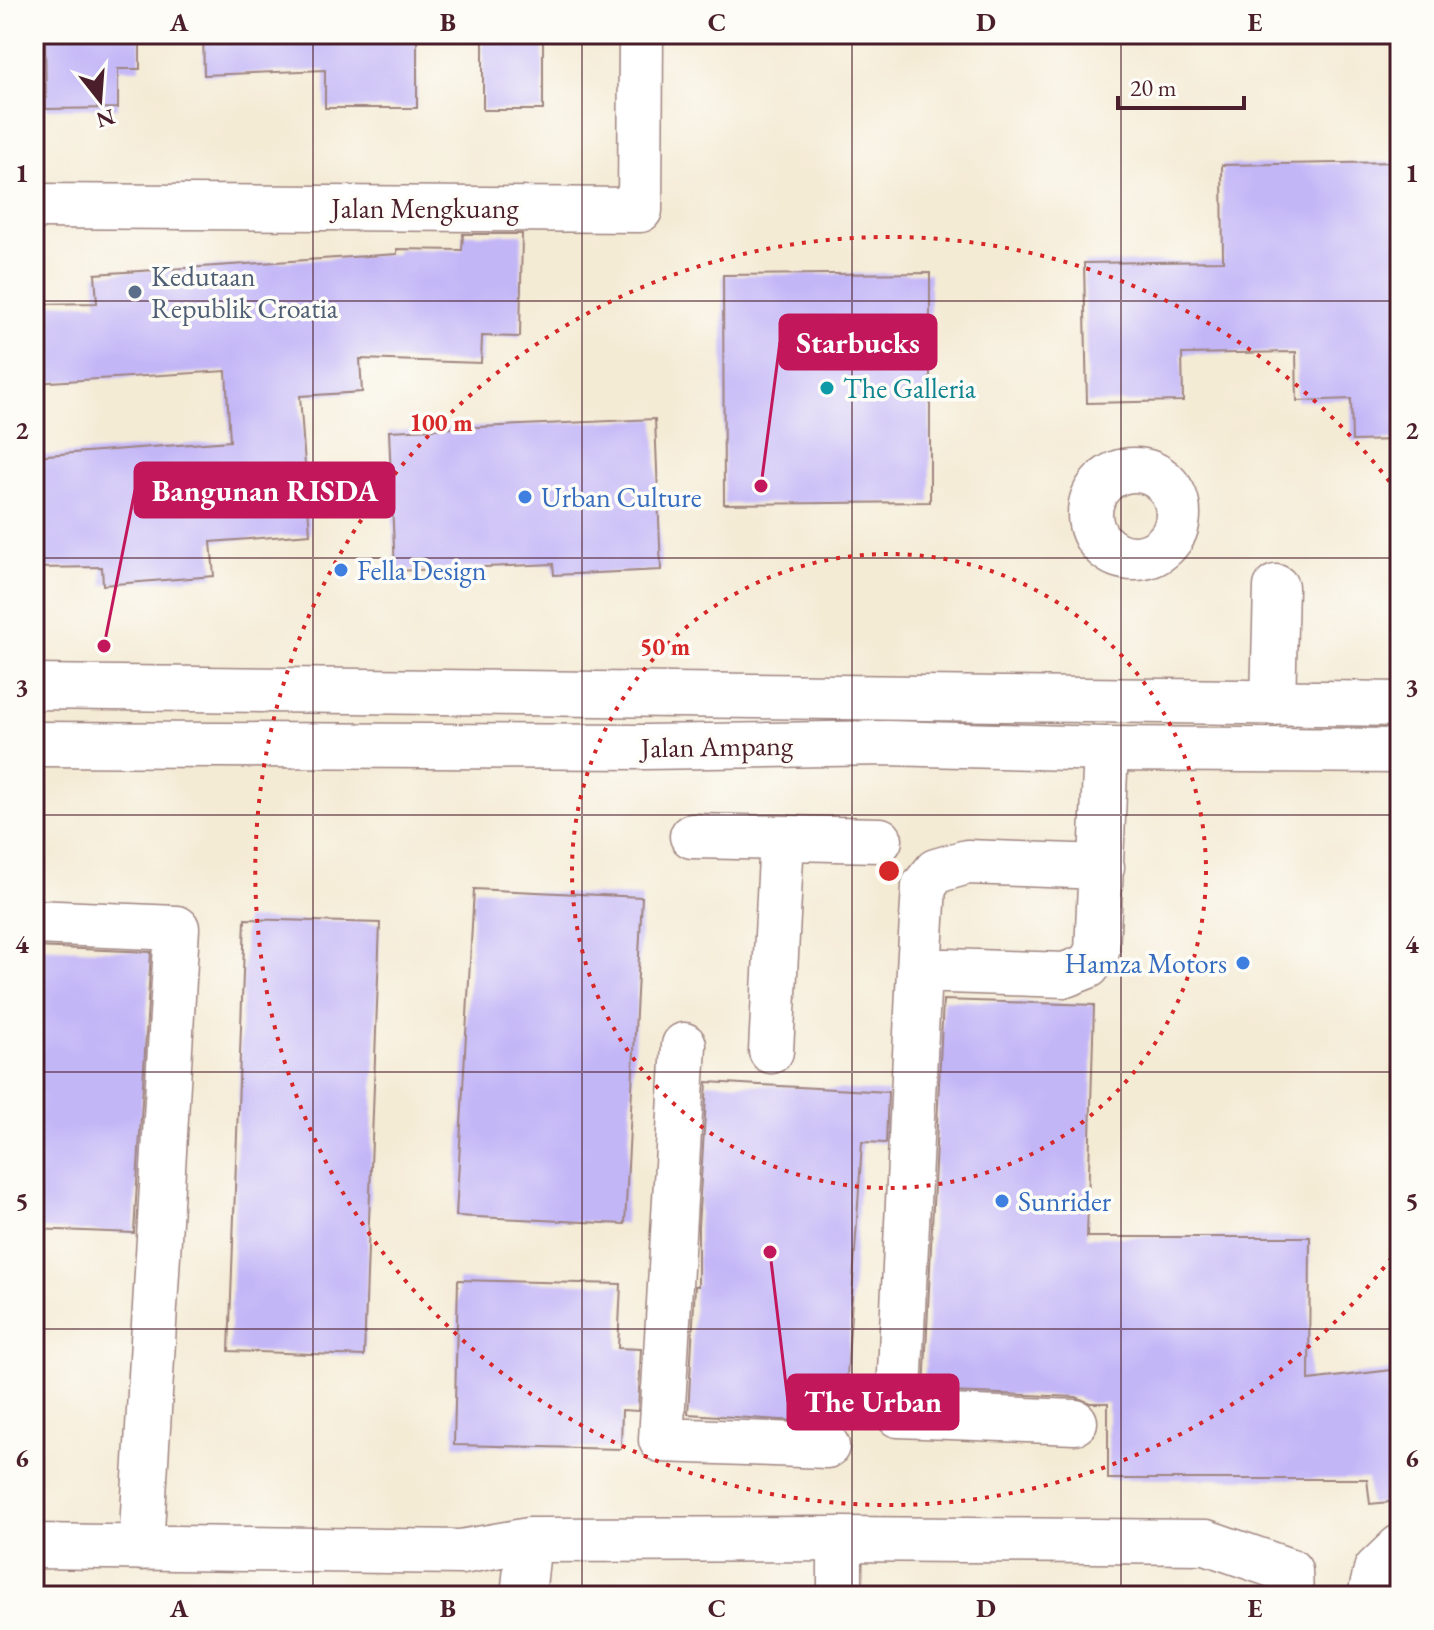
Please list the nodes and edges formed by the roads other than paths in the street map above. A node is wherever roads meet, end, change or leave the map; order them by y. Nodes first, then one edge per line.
1 (641, 34) edge
2 (34, 206) edge
3 (1276, 587) dead end
4 (34, 687) edge
5 (1273, 703) junction
6 (1400, 704) edge
7 (34, 744) edge
8 (1106, 749) junction
9 (1400, 751) edge
10 (692, 836) dead end
11 (782, 838) junction
12 (880, 840) dead end
13 (1102, 867) junction
14 (34, 922) edge
15 (919, 970) junction
16 (684, 1045) dead end
17 (771, 1051) dead end
18 (1075, 1422) dead end
19 (827, 1446) dead end
20 (840, 1539) junction
21 (529, 1540) junction
22 (34, 1546) edge
23 (1400, 1547) edge
24 (141, 1548) junction
25 (523, 1596) edge
26 (840, 1596) edge
27 (1291, 1596) edge
28 (1370, 1596) edge

1 - 2 main road, Jalan Mengkuang
3 - 5 main road
4 - 5 main road, Jalan Ampang
5 - 6 main road, Jalan Ampang
7 - 8 main road, Jalan Ampang
8 - 9 main road, Jalan Ampang
8 - 13 main road
10 - 11 main road
11 - 12 main road
11 - 17 main road
13 - 15 main road
13 - 15 main road
14 - 24 main road
15 - 18 main road
16 - 19 main road
20 - 21 main road
20 - 26 main road
20 - 27 main road
21 - 24 main road
21 - 25 main road
22 - 24 main road
23 - 28 main road

